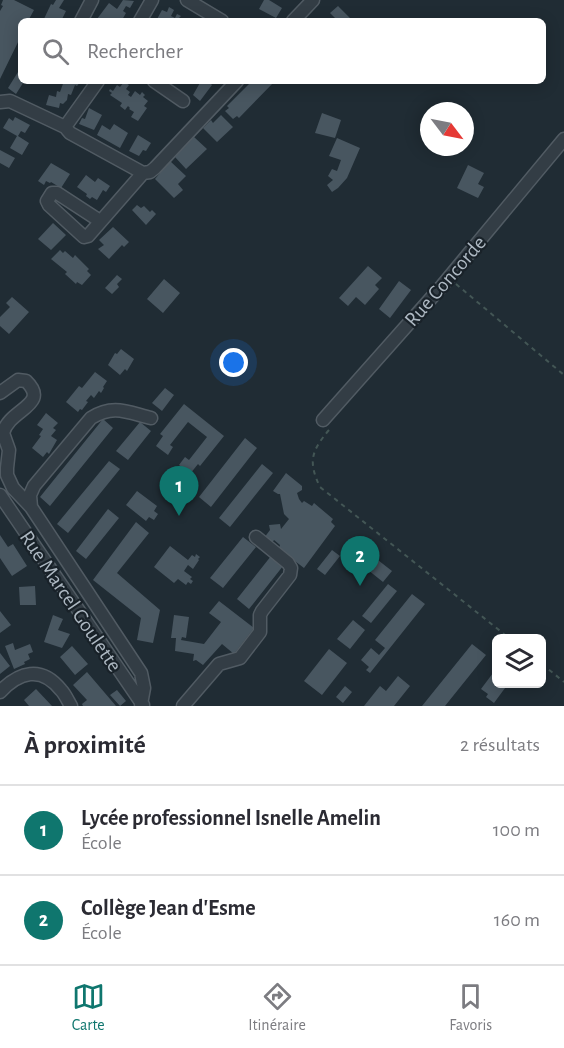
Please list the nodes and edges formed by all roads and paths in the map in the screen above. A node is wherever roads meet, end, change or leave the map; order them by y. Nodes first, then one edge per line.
1 (92, 0) edge
2 (152, 0) edge
3 (186, 0) edge
4 (313, 0) edge
5 (83, 18) edge
6 (142, 18) edge
7 (217, 18) edge
8 (297, 18) edge
9 (96, 84) edge
10 (159, 84) edge
11 (234, 84) edge
12 (183, 100) dead end
13 (0, 102) edge
14 (65, 127) junction
15 (564, 139) edge
16 (143, 173) junction
17 (100, 221) dead end
18 (455, 284) dead end
19 (564, 375) edge
20 (0, 393) edge
21 (151, 418) dead end
22 (329, 421) joint
23 (0, 495) edge
24 (31, 507) junction
25 (256, 537) dead end
26 (503, 634) edge
27 (546, 667) edge
28 (564, 682) edge
29 (0, 692) edge
30 (141, 705) edge
31 (71, 706) edge
32 (183, 706) edge

1 - 5 street
2 - 6 street
3 - 7 street
4 - 8 street
9 - 14 street
10 - 12 street
11 - 16 street
13 - 14 street
14 - 16 street
15 - 22 street, Rue Concorde
16 - 17 street
18 - 19 path
20 - 24 street, Rue Marcel Goulette
21 - 24 street
22 - 26 path
23 - 30 street, Rue Marcel Goulette
24 - 30 street
25 - 32 street
27 - 28 path
29 - 31 street

